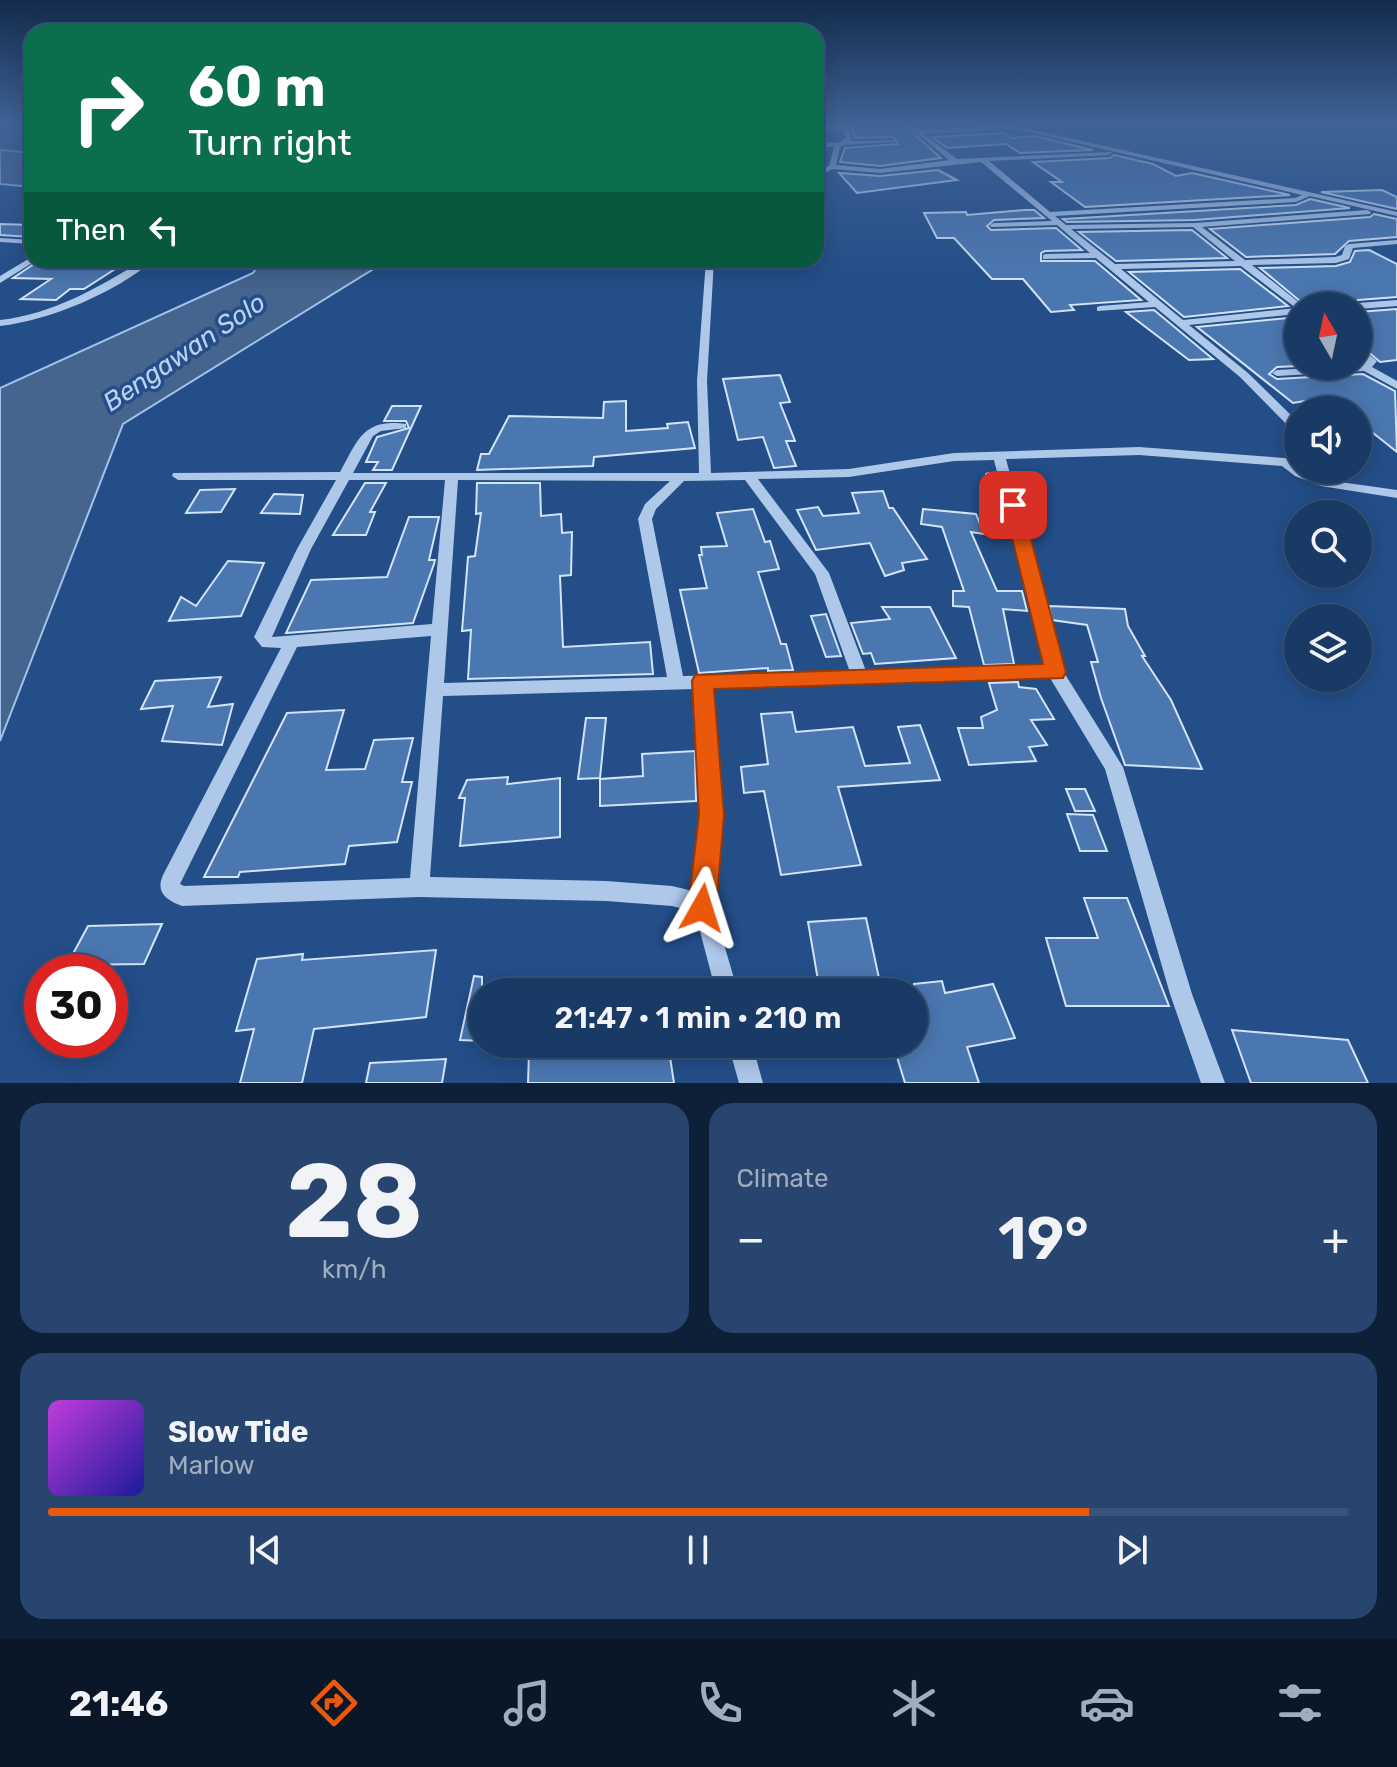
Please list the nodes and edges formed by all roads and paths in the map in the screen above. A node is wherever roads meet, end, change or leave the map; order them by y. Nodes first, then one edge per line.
1 (1002, 176) edge
2 (1230, 176) edge
3 (1309, 194) junction
4 (1143, 208) junction
5 (1383, 211) junction
6 (1048, 214) junction
7 (1397, 214) edge
8 (994, 225) dead end
9 (1062, 225) junction
10 (1195, 225) junction
11 (1172, 226) junction
12 (1, 241) edge
13 (24, 242) edge
14 (1397, 242) edge
15 (1098, 255) junction
16 (1046, 257) dead end
17 (1243, 263) junction
18 (24, 265) edge
19 (1113, 267) junction
20 (135, 268) edge
21 (709, 268) edge
22 (0, 280) edge
23 (1284, 297) edge
24 (1397, 303) edge
25 (1155, 304) junction
26 (1372, 305) edge
27 (1100, 309) dead end
28 (1284, 311) edge
29 (0, 323) edge
30 (1178, 323) junction
31 (1372, 371) edge
32 (1277, 373) dead end
33 (1284, 373) edge
34 (1397, 386) edge
35 (1284, 415) edge
36 (402, 426) dead end
37 (999, 456) junction
38 (1284, 463) edge
39 (178, 476) dead end
40 (346, 477) junction
41 (452, 477) junction
42 (705, 477) junction
43 (680, 478) junction
44 (750, 478) junction
45 (1336, 484) edge
46 (1397, 494) edge
47 (441, 629) junction
48 (292, 642) junction
49 (1055, 672) junction
50 (860, 676) junction
51 (676, 681) junction
52 (703, 681) junction
53 (435, 690) junction
54 (419, 887) junction
55 (702, 908) junction
56 (723, 978) edge
57 (744, 1058) edge
58 (751, 1083) edge
59 (1213, 1083) edge

1 - 6 street
2 - 3 street
3 - 4 street
3 - 5 street
4 - 6 street
4 - 11 street
5 - 7 street
5 - 10 street
6 - 9 street
8 - 9 street
9 - 11 street
9 - 15 street
10 - 11 street
10 - 17 street
12 - 13 street
14 - 17 street
15 - 16 street
15 - 19 street
17 - 19 street
17 - 23 street
18 - 22 street
19 - 25 street
20 - 29 street
21 - 42 street
24 - 26 street
25 - 27 street
25 - 30 street
28 - 30 street
30 - 35 street
31 - 34 street
32 - 33 street
36 - 40 street
37 - 38 street
37 - 44 street
37 - 49 street
39 - 40 street
40 - 41 street
40 - 48 street
41 - 43 street
41 - 47 street
42 - 43 street
42 - 44 street
43 - 51 street
44 - 50 street
45 - 46 street
47 - 48 street
47 - 53 street
48 - 54 street
49 - 50 street
49 - 59 street
50 - 52 street
51 - 52 street
51 - 53 street
52 - 55 street
53 - 54 street
54 - 55 street
55 - 56 street
57 - 58 street

